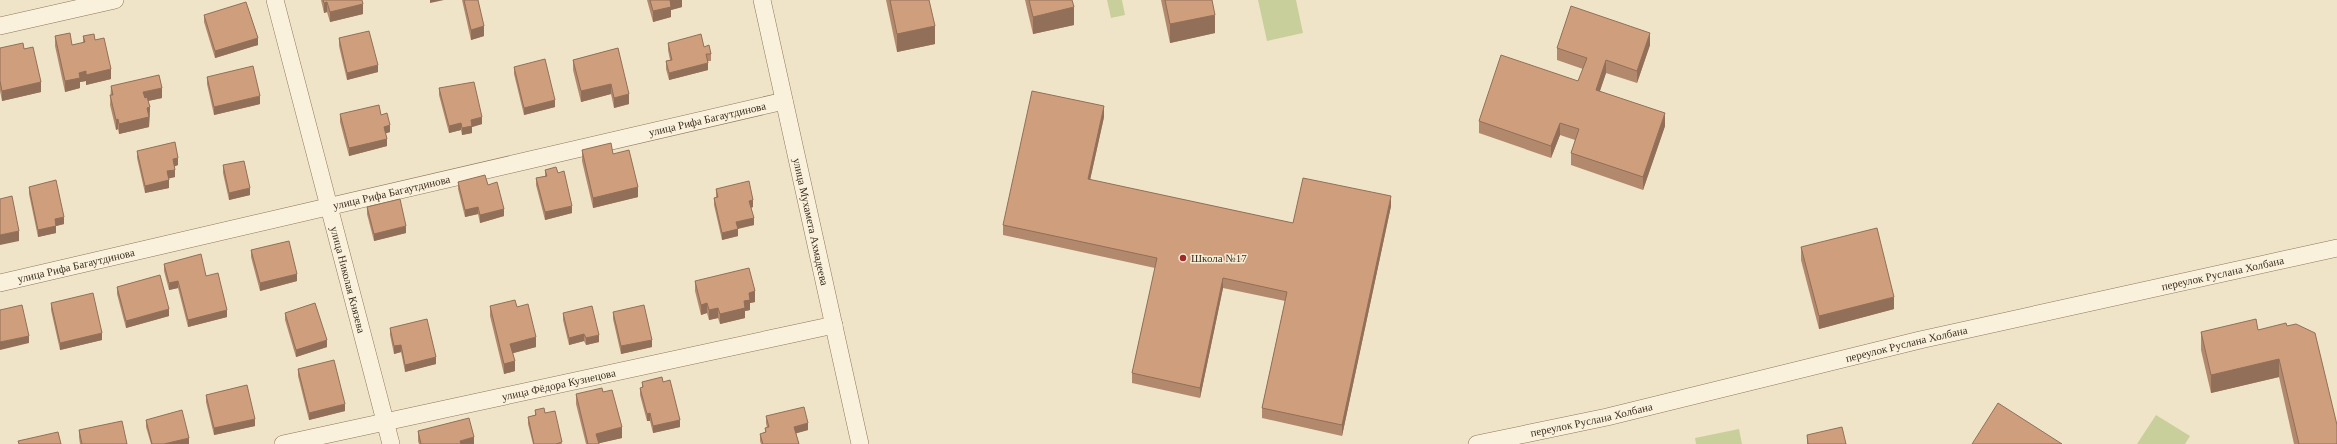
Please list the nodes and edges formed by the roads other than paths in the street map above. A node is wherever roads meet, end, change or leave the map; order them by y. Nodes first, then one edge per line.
1 (115, 0) edge
2 (276, 0) edge
3 (762, 0) edge
4 (0, 26) edge
5 (784, 101) junction
6 (329, 207) junction
7 (2337, 248) edge
8 (0, 283) edge
9 (834, 325) junction
10 (385, 422) junction
11 (283, 444) edge
12 (391, 444) edge
13 (860, 444) edge
14 (1478, 444) edge

1 - 4 street
2 - 6 street, улица Николая Князева
3 - 5 street, улица Мухамета Ахмадеева
5 - 6 street, улица Рифа Багаутдинова
5 - 9 street, улица Мухамета Ахмадеева
6 - 8 street, улица Рифа Багаутдинова
6 - 10 street, улица Николая Князева
7 - 14 street, переулок Руслана Холбана
9 - 10 street, улица Фёдора Кузнецова
9 - 13 street, улица Мухамета Ахмадеева
10 - 11 street, улица Фёдора Кузнецова
10 - 12 street, улица Николая Князева

